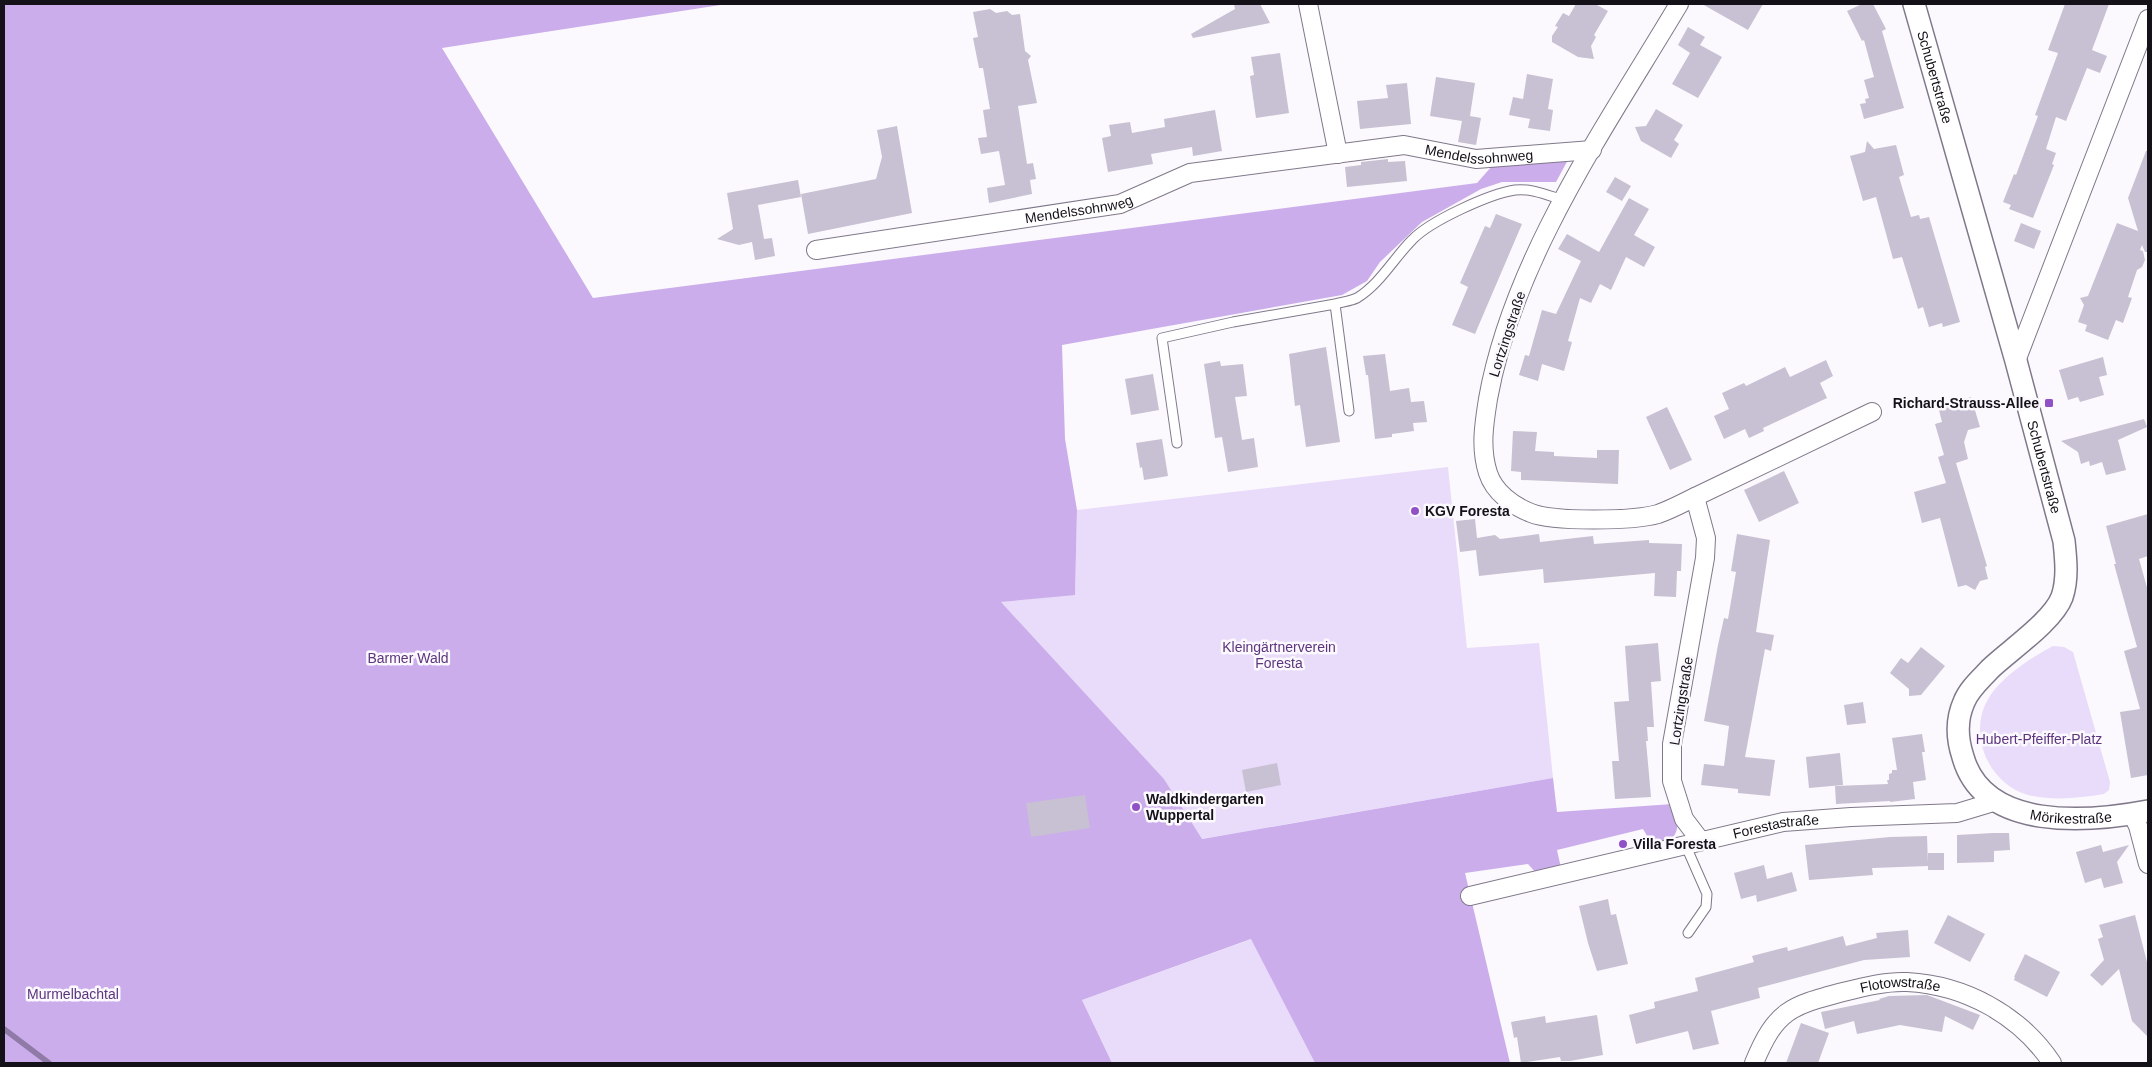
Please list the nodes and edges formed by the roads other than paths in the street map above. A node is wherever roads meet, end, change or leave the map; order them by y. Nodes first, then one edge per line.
1 (1308, 4) edge
2 (1679, 4) edge
3 (1914, 4) edge
4 (2148, 20) edge
5 (1592, 150) junction
6 (1338, 154) junction
7 (1563, 200) junction
8 (816, 250) dead end
9 (1335, 304) junction
10 (2016, 361) junction
11 (1349, 411) dead end
12 (1872, 412) dead end
13 (1177, 443) dead end
14 (1695, 497) junction
15 (1997, 801) junction
16 (2140, 812) edge
17 (1693, 842) junction
18 (2148, 864) edge
19 (1470, 896) dead end
20 (1688, 933) dead end
21 (1753, 1063) edge
22 (2052, 1063) edge

1 - 6 street
2 - 5 street, Lortzingstraße
3 - 10 street, Schubertstraße
4 - 10 street
5 - 6 street, Mendelssohnweg
5 - 7 street, Lortzingstraße
6 - 8 street, Mendelssohnweg
7 - 9 lane
7 - 14 street, Lortzingstraße
9 - 11 lane
9 - 13 lane
10 - 15 street, Schubertstraße
12 - 14 street, Lortzingstraße
14 - 17 street, Lortzingstraße
15 - 16 street, Mörikestraße
15 - 17 street, Forestastraße
16 - 18 street
17 - 19 street, Forestastraße
17 - 20 lane
21 - 22 street, Flotowstraße

